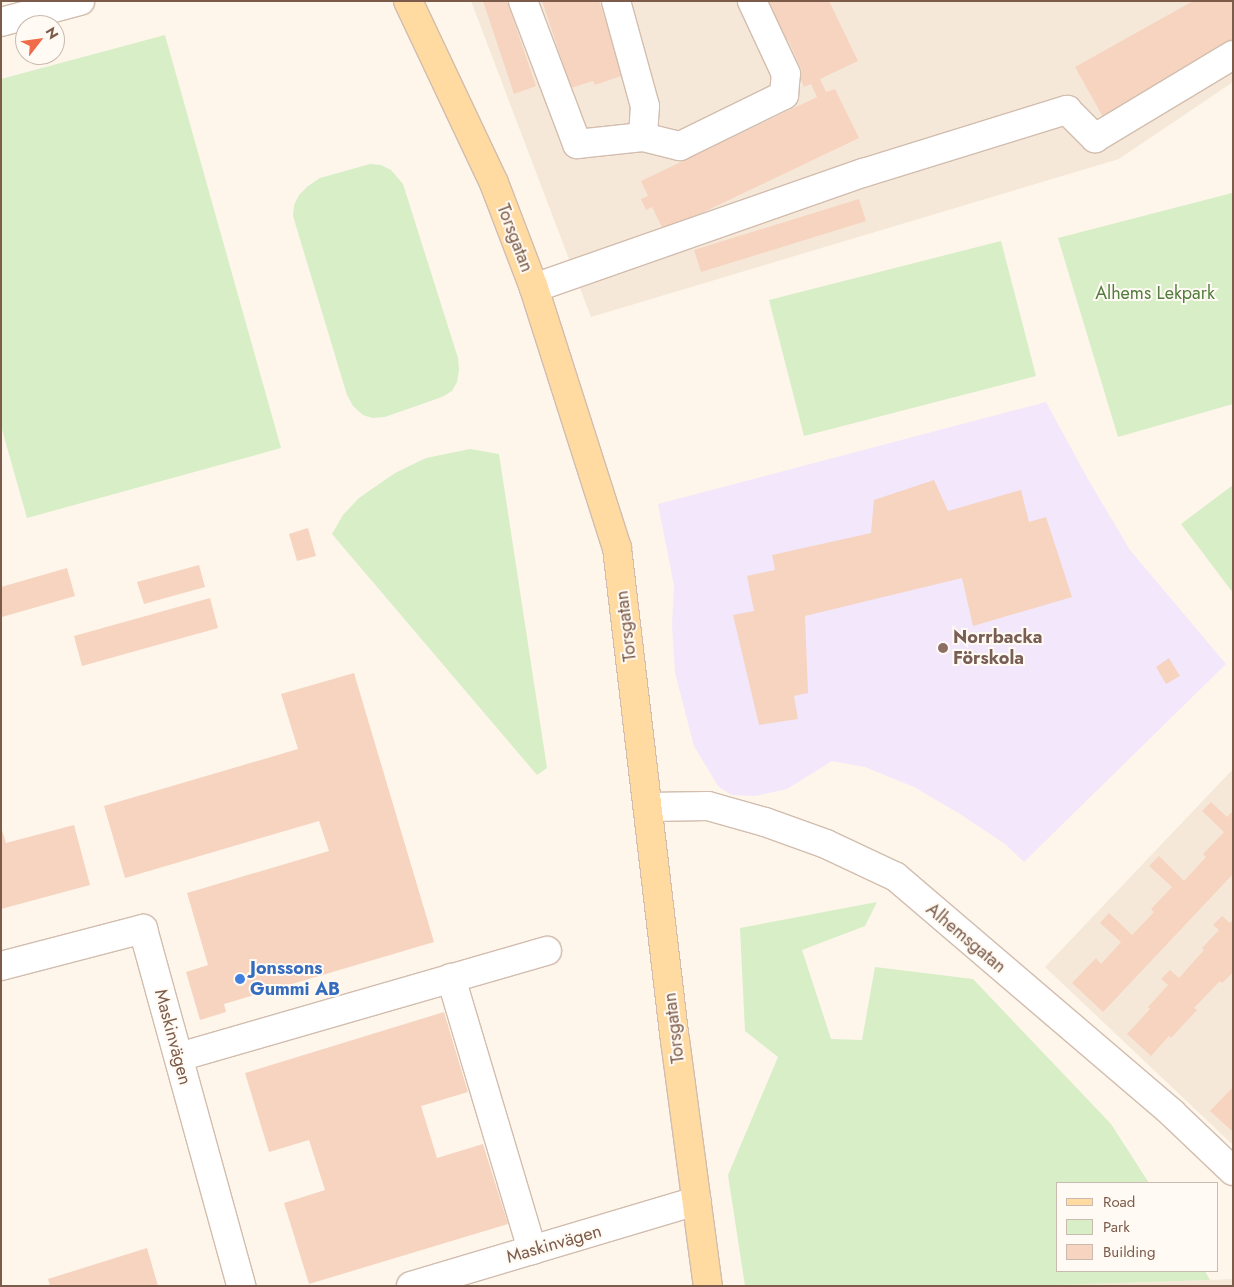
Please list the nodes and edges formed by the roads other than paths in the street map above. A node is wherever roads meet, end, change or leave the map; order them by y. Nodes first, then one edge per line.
1 (80, 1) edge
2 (408, 1) edge
3 (523, 1) edge
4 (616, 1) edge
5 (752, 1) edge
6 (1, 22) edge
7 (1233, 55) edge
8 (643, 137) junction
9 (534, 288) junction
10 (648, 807) junction
11 (547, 950) dead end
12 (1, 966) edge
13 (451, 978) junction
14 (179, 1057) junction
15 (1233, 1171) edge
16 (697, 1201) junction
17 (532, 1250) junction
18 (241, 1286) edge
19 (411, 1286) edge
20 (708, 1286) edge

1 - 6 street
2 - 9 main road, Torsgatan
3 - 8 street
4 - 8 street
5 - 8 street
7 - 9 street
9 - 10 main road, Torsgatan
10 - 15 street, Alhemsgatan
10 - 16 main road, Torsgatan
11 - 13 street
12 - 14 street, Maskinvägen
13 - 14 street
13 - 17 street
14 - 18 street, Maskinvägen
16 - 17 street, Maskinvägen
16 - 20 main road, Torsgatan
17 - 19 street, Maskinvägen

